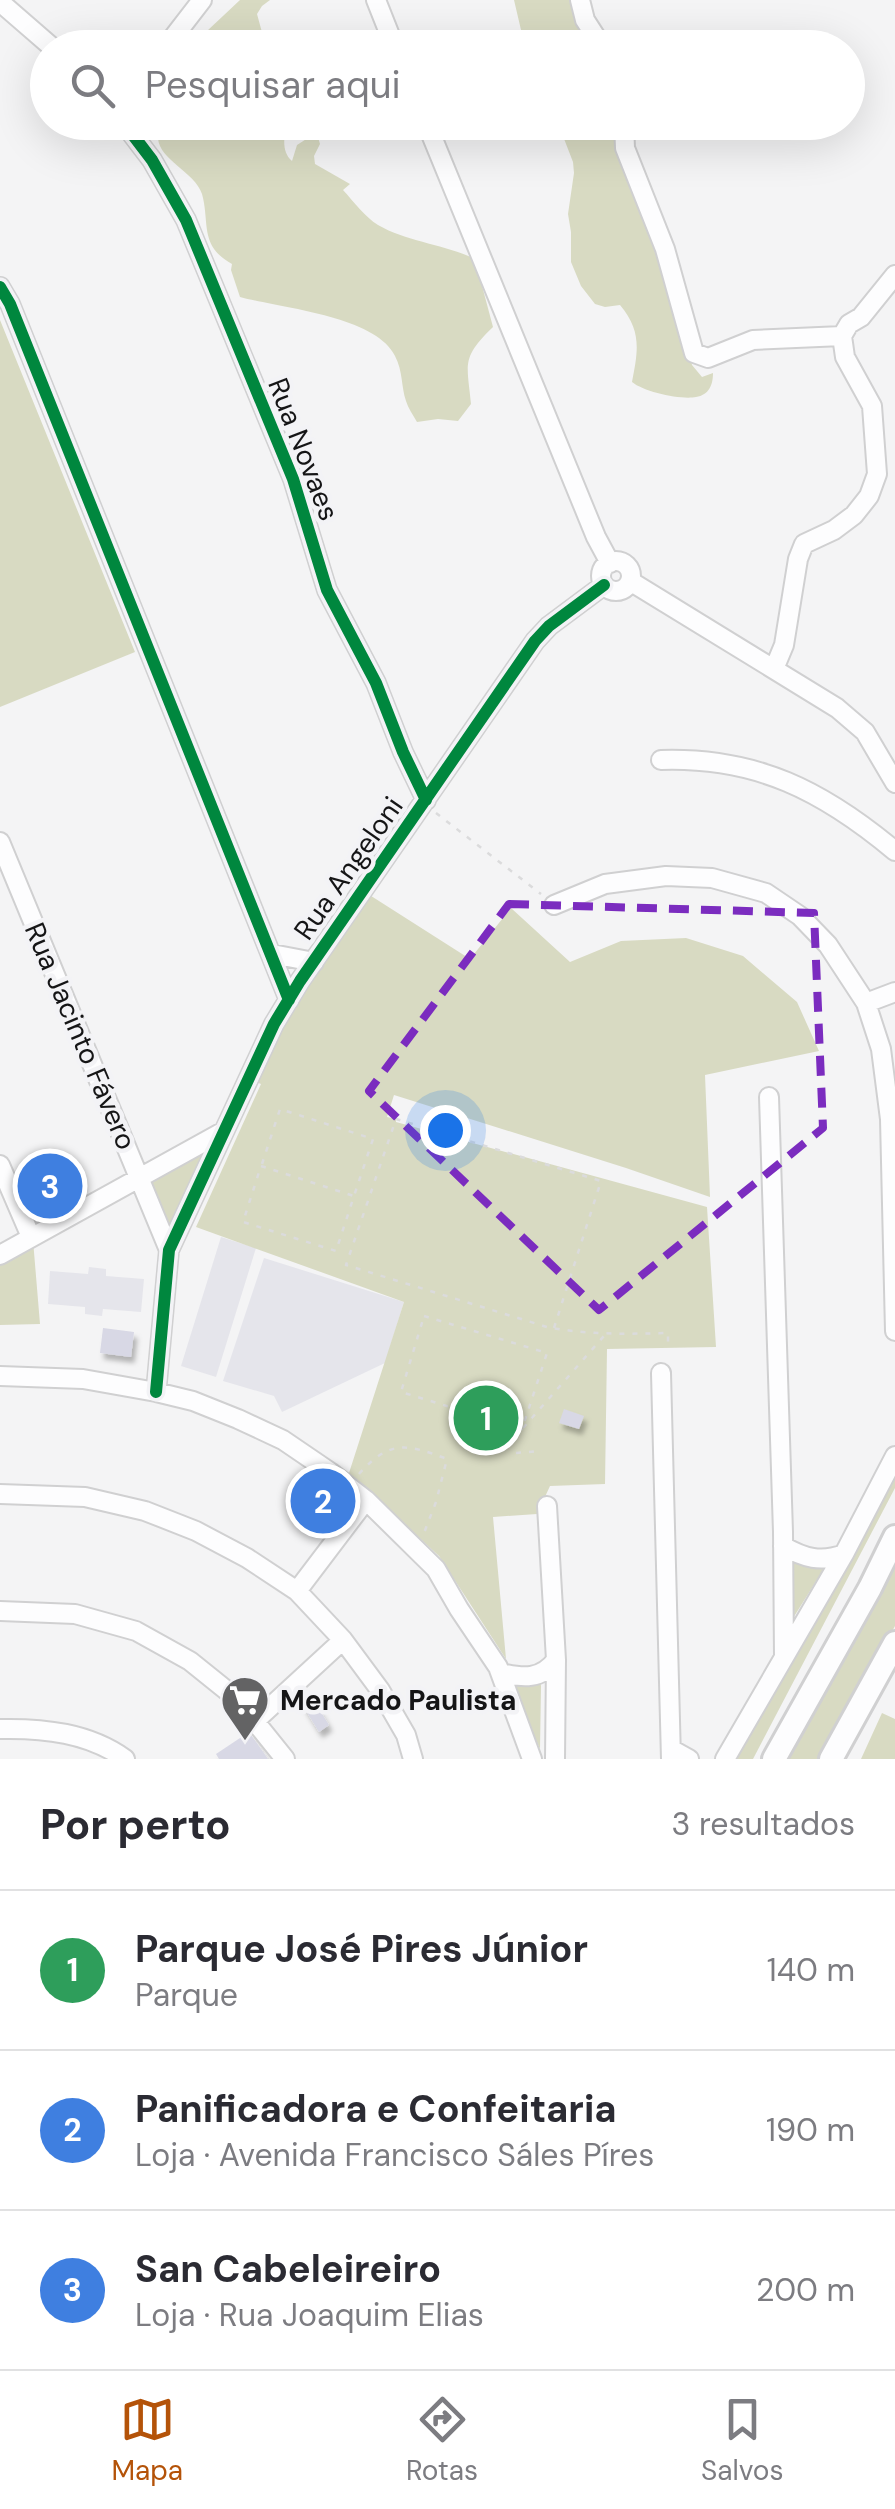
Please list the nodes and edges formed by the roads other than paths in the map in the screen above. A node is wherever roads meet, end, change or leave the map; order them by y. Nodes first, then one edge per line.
1 (202, 0) edge
2 (376, 0) edge
3 (580, 0) edge
4 (0, 2) edge
5 (32, 30) edge
6 (180, 30) edge
7 (388, 30) edge
8 (592, 30) edge
9 (137, 140) edge
10 (433, 140) edge
11 (625, 140) edge
12 (895, 275) edge
13 (0, 287) edge
14 (842, 336) junction
15 (610, 563) junction
16 (630, 580) junction
17 (604, 585) junction
18 (774, 669) junction
19 (662, 760) dead end
20 (895, 783) edge
21 (425, 801) junction
22 (0, 842) edge
23 (895, 851) edge
24 (554, 905) road end
25 (272, 954) junction
26 (314, 962) junction
27 (895, 992) edge
28 (289, 1000) junction
29 (866, 1003) junction
30 (769, 1097) dead end
31 (225, 1130) junction
32 (0, 1165) edge
33 (139, 1176) junction
34 (31, 1237) junction
35 (169, 1250) junction
36 (0, 1254) edge
37 (895, 1331) edge
38 (661, 1373) dead end
39 (0, 1376) edge
40 (156, 1392) junction
41 (895, 1456) edge
42 (0, 1494) edge
43 (366, 1500) junction
44 (547, 1506) dead end
45 (895, 1537) edge
46 (783, 1546) junction
47 (844, 1554) junction
48 (297, 1591) junction
49 (0, 1611) edge
50 (344, 1640) junction
51 (895, 1644) edge
52 (784, 1656) junction
53 (556, 1660) junction
54 (500, 1674) junction
55 (255, 1721) junction
56 (0, 1729) edge
57 (671, 1754) edge
58 (724, 1758) edge
59 (126, 1759) edge
60 (285, 1759) edge
61 (413, 1759) edge
62 (532, 1759) edge
63 (556, 1759) edge
64 (689, 1759) edge
65 (774, 1759) edge
66 (831, 1759) edge

1 - 6 street
2 - 7 street
3 - 8 street
4 - 5 street
9 - 21 street, Rua Novaes
10 - 15 street
11 - 14 street
12 - 14 street
13 - 25 street
14 - 18 street
15 - 16 street
15 - 17 street
16 - 17 street
16 - 18 street
17 - 21 street, Rua Angeloni
18 - 20 street
19 - 23 street
21 - 26 street, Rua Angeloni
22 - 33 street, Rua Jacinto Fávero
24 - 29 street
25 - 26 street
25 - 28 street
26 - 28 street, Rua Angeloni
27 - 29 street
28 - 31 street, Rua Angeloni
29 - 37 street
30 - 46 street
31 - 33 street
31 - 35 street, Rua Angeloni
32 - 34 street
33 - 34 street
33 - 35 street, Rua Jacinto Fávero
34 - 36 street
35 - 40 street, Rua Angeloni
38 - 57 street
39 - 40 street
40 - 43 street
41 - 47 street
42 - 48 street
43 - 48 street
43 - 54 street
44 - 53 street
45 - 65 main road
46 - 47 street
46 - 52 street
47 - 52 street
48 - 50 street
49 - 55 street
50 - 55 street
50 - 61 street
51 - 66 main road
52 - 58 street
53 - 54 street
53 - 63 street
54 - 62 street
55 - 60 street
56 - 59 street
57 - 64 street

